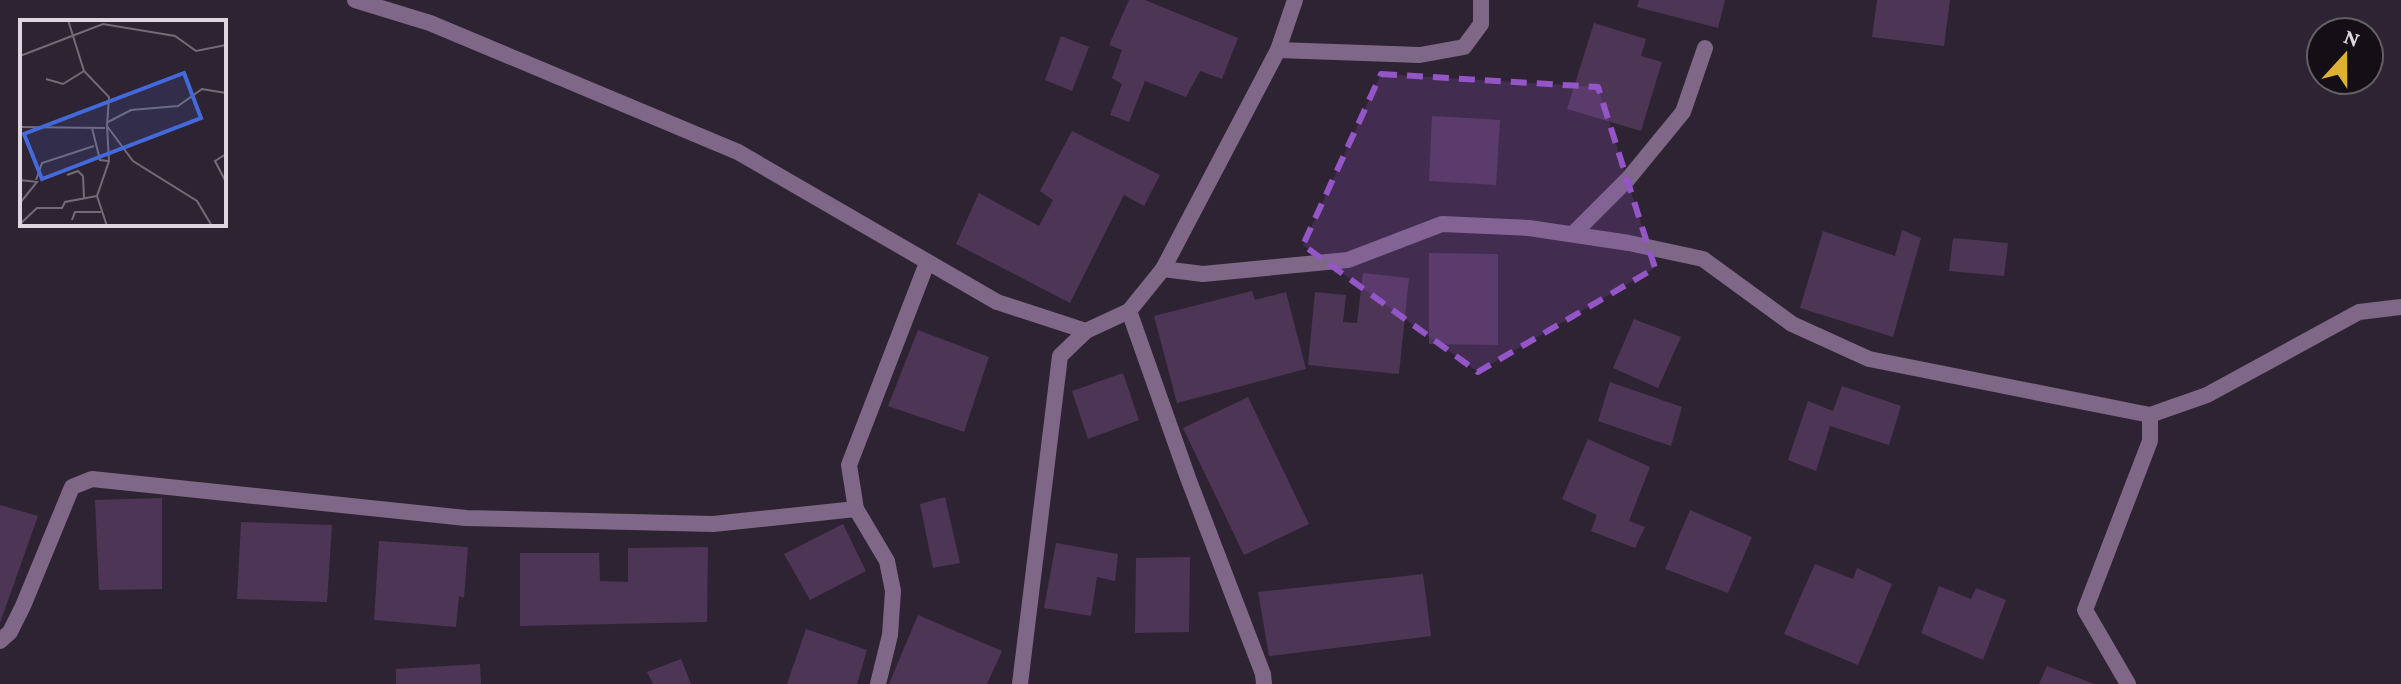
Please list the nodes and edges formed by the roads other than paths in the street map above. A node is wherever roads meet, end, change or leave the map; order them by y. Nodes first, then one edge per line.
1 (355, 0) edge
2 (1295, 0) edge
3 (1481, 0) edge
4 (1705, 48) dead end
5 (1278, 50) junction
6 (1573, 234) junction
7 (927, 263) junction
8 (1163, 269) junction
9 (2401, 307) edge
10 (1129, 311) junction
11 (1086, 331) junction
12 (2150, 415) junction
13 (856, 509) junction
14 (0, 641) edge
15 (878, 684) edge
16 (1020, 684) edge
17 (1264, 684) edge
18 (2128, 684) edge

1 - 7 street
2 - 5 street
3 - 5 street
4 - 6 street
5 - 8 street
6 - 8 street
6 - 12 street
7 - 11 street
7 - 13 street
8 - 10 street
9 - 12 street
10 - 11 street
10 - 17 street
11 - 16 street
12 - 18 street
13 - 14 street
13 - 15 street

